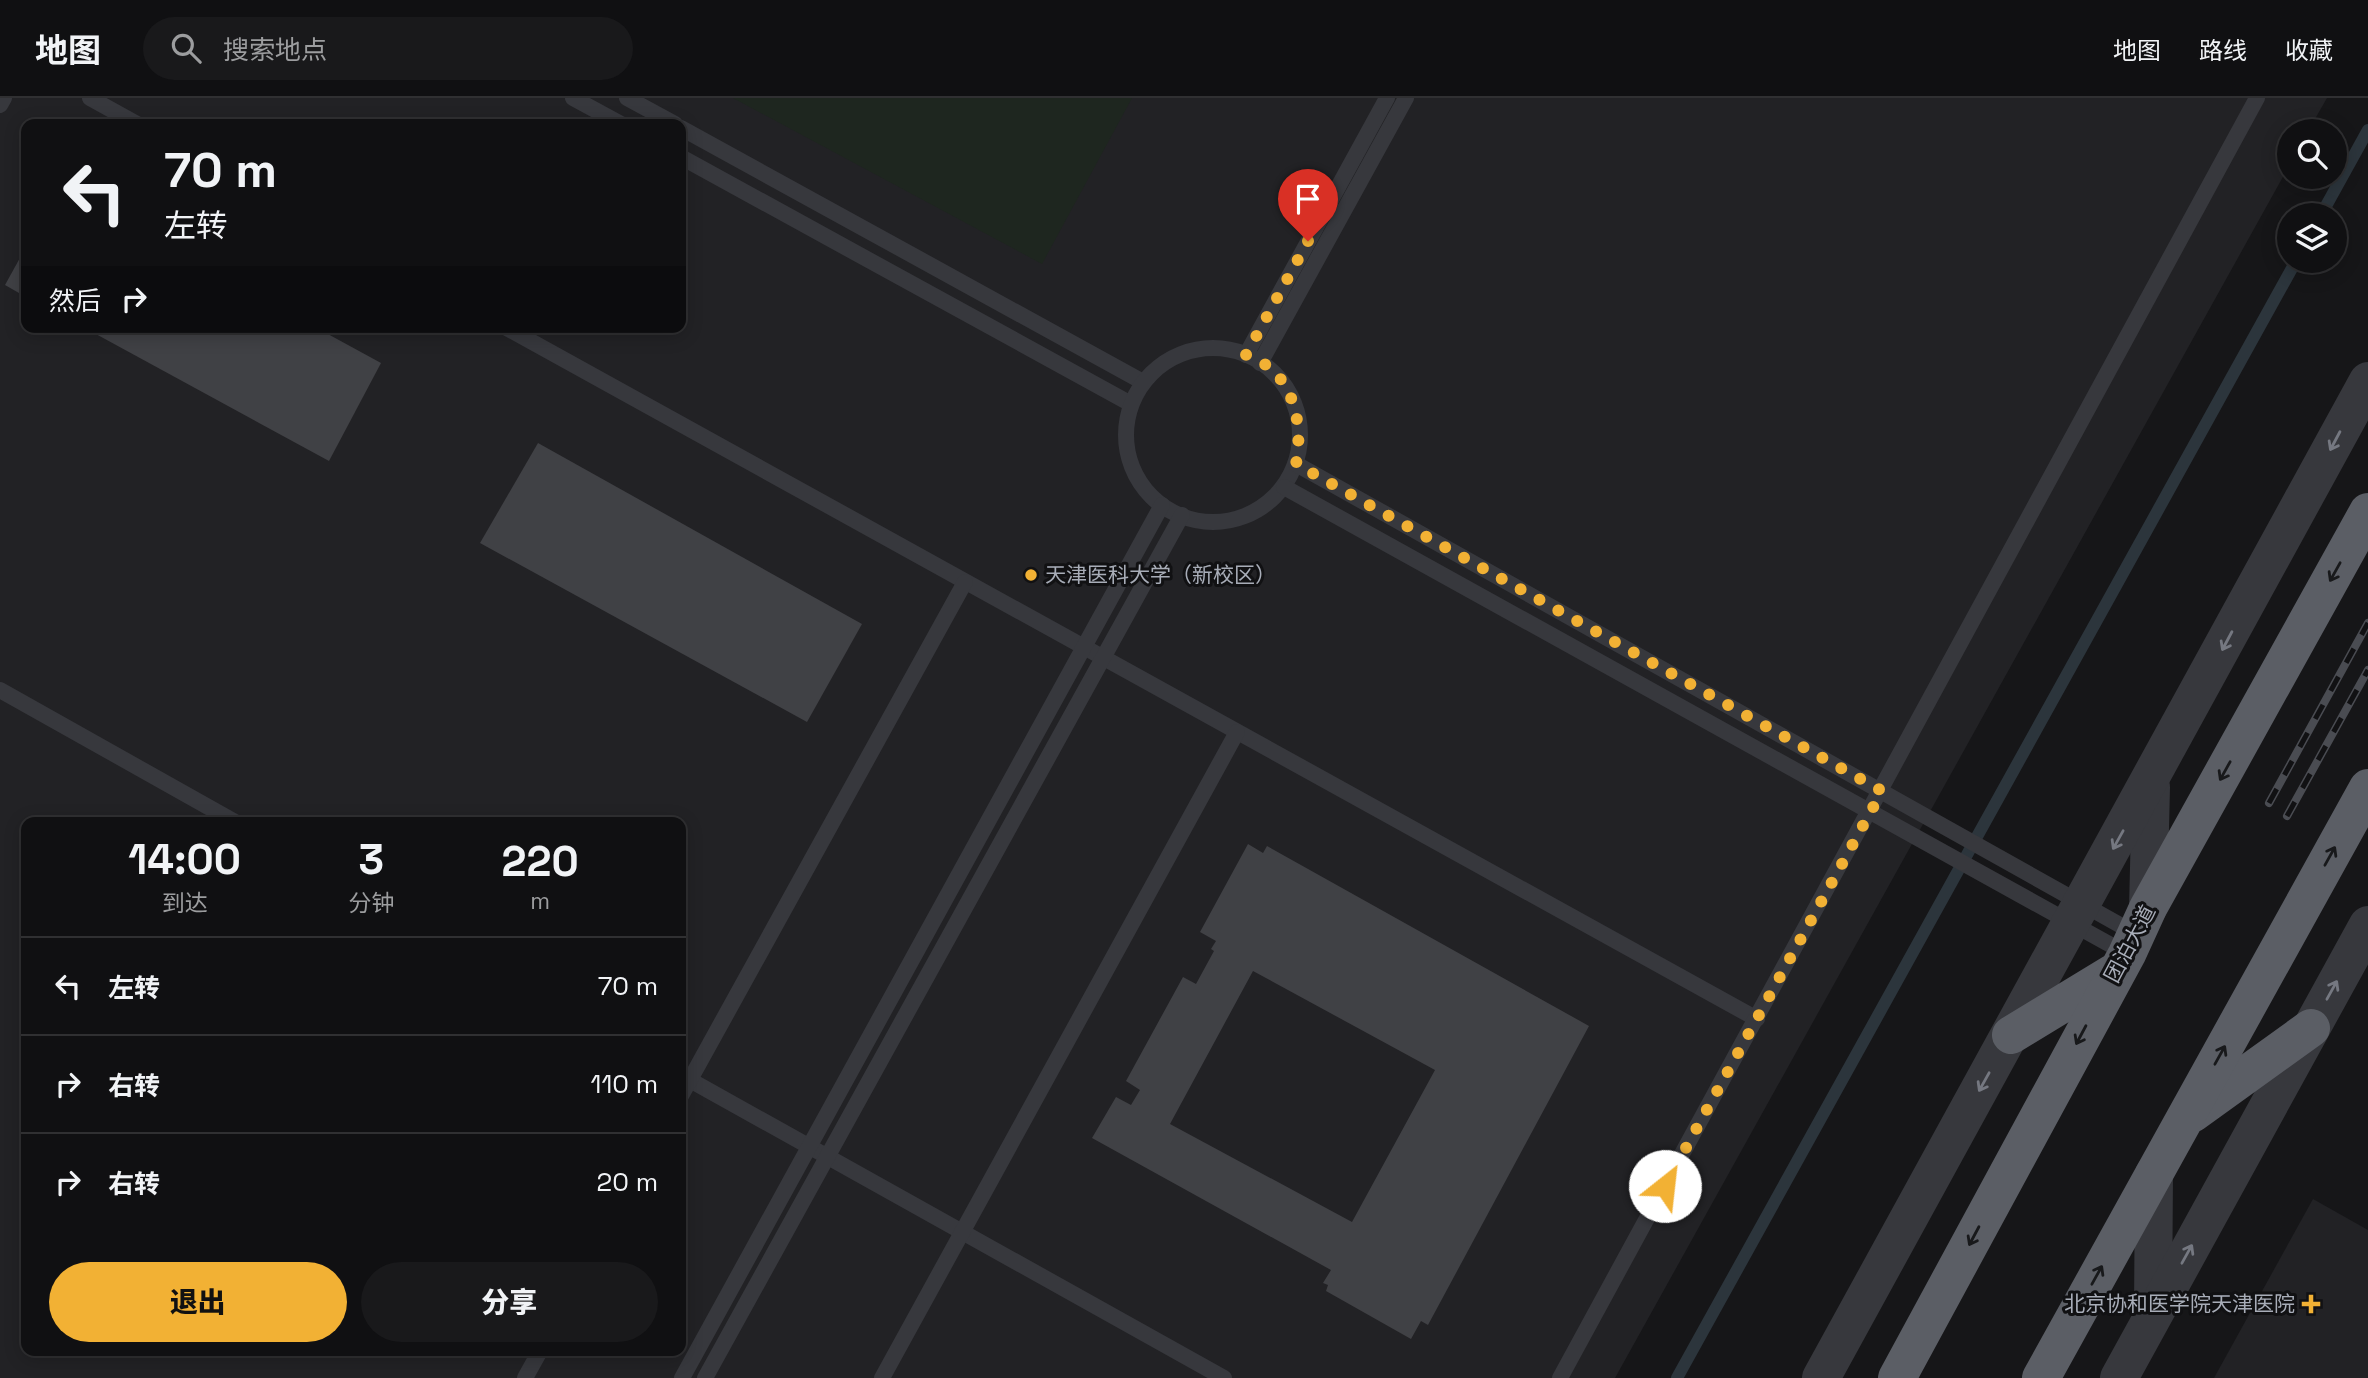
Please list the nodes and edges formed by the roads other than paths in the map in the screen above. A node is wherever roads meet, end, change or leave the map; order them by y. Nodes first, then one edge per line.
1 (4, 98) edge
2 (90, 98) edge
3 (573, 98) edge
4 (627, 98) edge
5 (2257, 98) edge
6 (1381, 100) edge
7 (599, 104) edge
8 (0, 105) edge
9 (1402, 105) edge
10 (128, 119) edge
11 (616, 119) edge
12 (666, 119) edge
13 (686, 131) edge
14 (686, 160) edge
15 (516, 333) edge
16 (1246, 355) junction
17 (1261, 363) junction
18 (2368, 381) edge
19 (1143, 382) junction
20 (1131, 404) junction
21 (1296, 464) junction
22 (1284, 487) junction
23 (1162, 505) junction
24 (2368, 512) edge
25 (1182, 515) junction
26 (965, 582) junction
27 (1083, 647) junction
28 (1102, 658) junction
29 (0, 690) edge
30 (1237, 732) junction
31 (2151, 781) junction
32 (2368, 788) edge
33 (1882, 791) junction
34 (1870, 812) junction
35 (225, 817) edge
36 (2077, 914) junction
37 (2368, 925) edge
38 (2132, 942) junction
39 (1757, 1019) junction
40 (2311, 1028) junction
41 (2011, 1035) junction
42 (686, 1076) edge
43 (686, 1079) edge
44 (2183, 1121) junction
45 (808, 1145) junction
46 (827, 1156) junction
47 (2154, 1174) junction
48 (962, 1232) junction
49 (2153, 1316) junction
50 (537, 1356) edge
51 (525, 1378) edge
52 (682, 1378) edge
53 (705, 1378) edge
54 (882, 1378) edge
55 (1224, 1378) edge
56 (1560, 1378) edge
57 (1821, 1378) edge
58 (1897, 1378) edge
59 (2040, 1378) edge
60 (2119, 1378) edge

1 - 8 lane
2 - 10 lane
3 - 7 lane
4 - 12 lane
5 - 33 lane
6 - 9 lane
6 - 16 lane
7 - 11 lane
9 - 17 lane
13 - 19 lane
14 - 20 lane
15 - 26 lane
16 - 17 lane
16 - 19 lane
17 - 21 lane
18 -> 31 street
19 - 20 lane
20 - 23 lane
21 - 22 lane
21 - 33 lane
22 - 25 lane
22 - 34 lane
23 - 25 lane
23 - 27 lane
24 -> 38 highway, 团泊大道
25 - 28 lane
26 - 27 lane
26 - 42 lane
27 - 28 lane
27 - 45 lane
28 - 30 lane
28 - 46 lane
29 - 35 lane
30 - 39 lane
30 - 48 lane
31 -> 36 street
31 - 38 street
44 -> 32 highway
33 - 34 lane
33 - 36 lane
34 - 36 lane
34 - 39 lane
36 - 38 lane
36 - 38 lane
36 - 41 street
40 -> 37 street
38 - 41 highway
38 -> 58 highway, 团泊大道
39 - 56 lane
40 - 44 highway
49 -> 40 street
41 -> 57 street
43 - 45 lane
44 - 47 highway
45 - 46 lane
45 - 52 lane
46 - 48 lane
46 - 53 lane
47 - 49 street
59 -> 47 highway
48 - 54 lane
48 - 55 lane
49 - 60 street
50 - 51 lane

